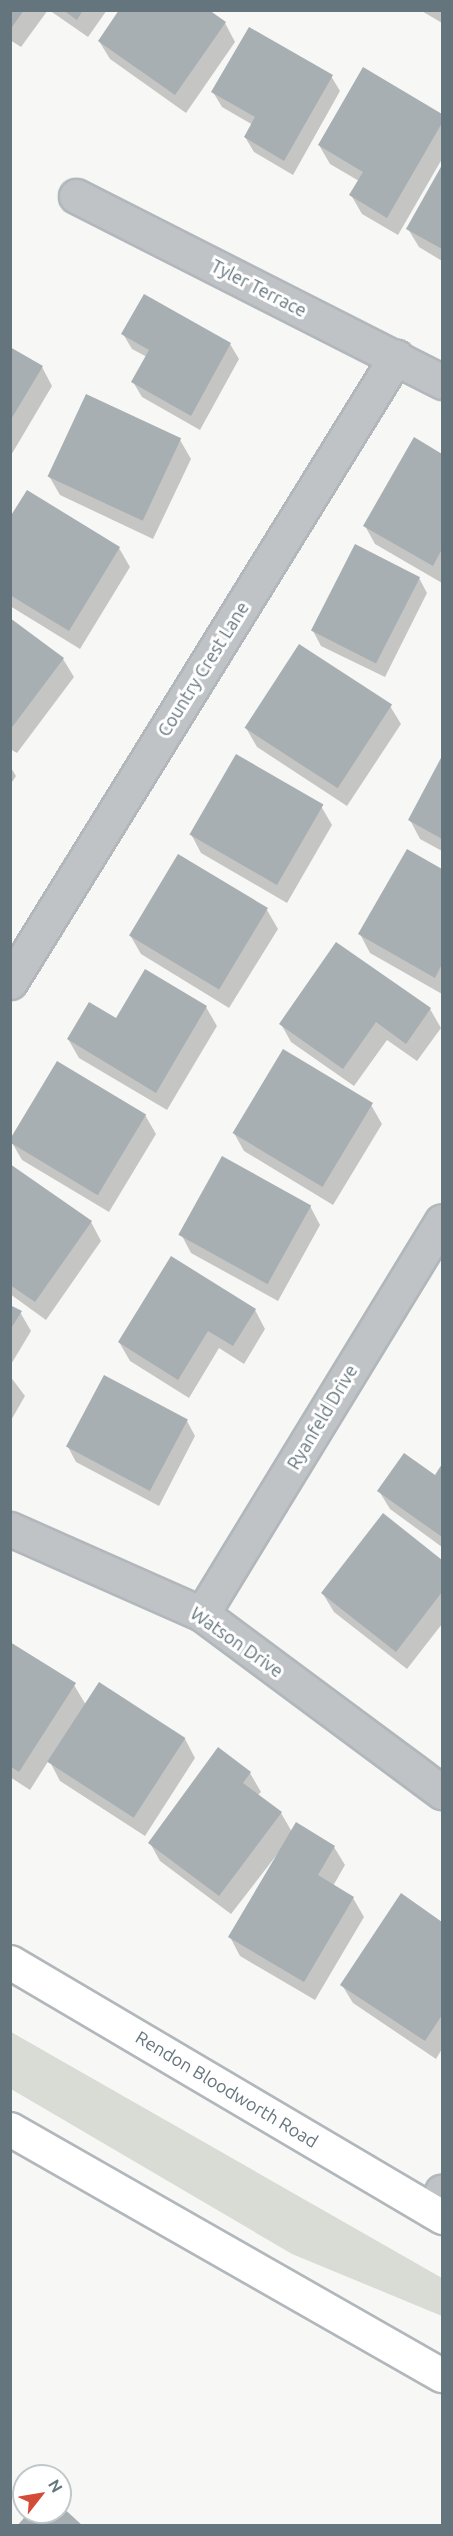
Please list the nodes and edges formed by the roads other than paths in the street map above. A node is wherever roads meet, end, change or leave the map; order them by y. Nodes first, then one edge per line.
1 (76, 196) dead end
2 (396, 357) junction
3 (442, 382) edge
4 (10, 982) edge
5 (442, 1221) edge
6 (10, 1529) edge
7 (202, 1614) junction
8 (442, 1792) edge
9 (18, 1969) edge
10 (10, 2129) edge
11 (439, 2206) edge
12 (442, 2375) edge

1 - 2 street, Tyler Terrace
2 - 3 street, Tyler Terrace
2 - 4 street, Country Crest Lane
5 - 7 street, Ryanfeld Drive
6 - 7 street, Watson Drive
7 - 8 street, Watson Drive
9 - 11 main road, Rendon Bloodworth Road
10 - 12 main road

